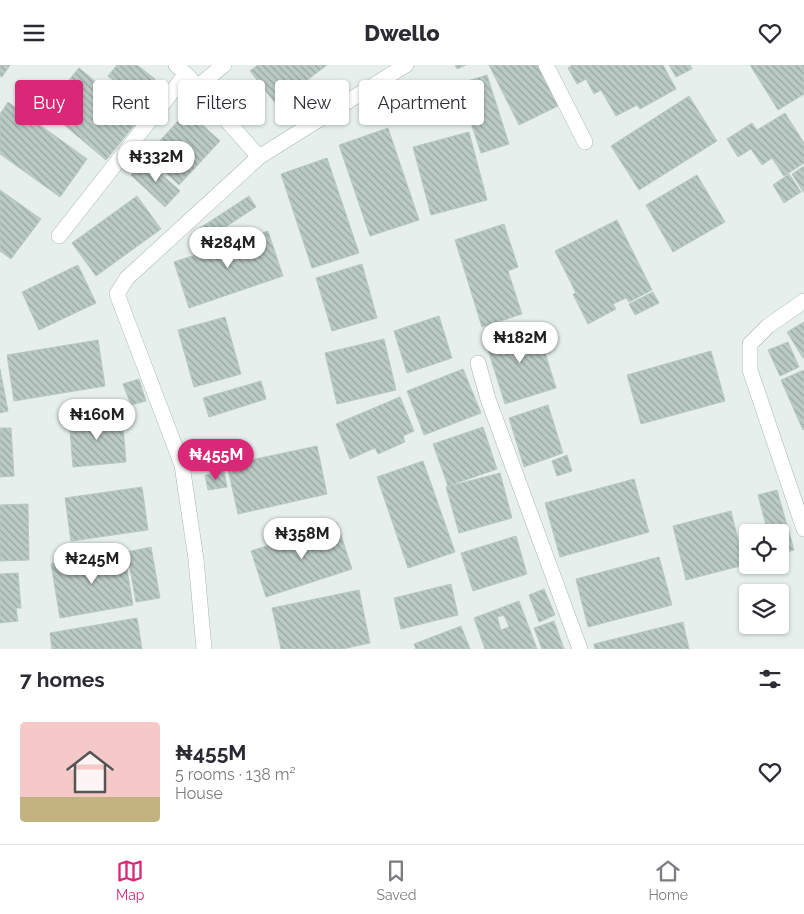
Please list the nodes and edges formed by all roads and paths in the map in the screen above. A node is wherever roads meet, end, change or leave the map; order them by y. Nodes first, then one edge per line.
1 (224, 65) edge
2 (406, 65) edge
3 (546, 65) edge
4 (181, 70) edge
5 (190, 80) edge
6 (206, 80) edge
7 (231, 125) edge
8 (585, 142) dead end
9 (259, 157) junction
10 (59, 236) dead end
11 (804, 301) edge
12 (478, 363) dead end
13 (804, 529) edge
14 (204, 649) edge
15 (580, 649) edge

1 - 6 street
2 - 9 street
3 - 8 street
4 - 5 street
4 - 10 street
7 - 9 street
9 - 14 street
11 - 13 street
12 - 15 street

